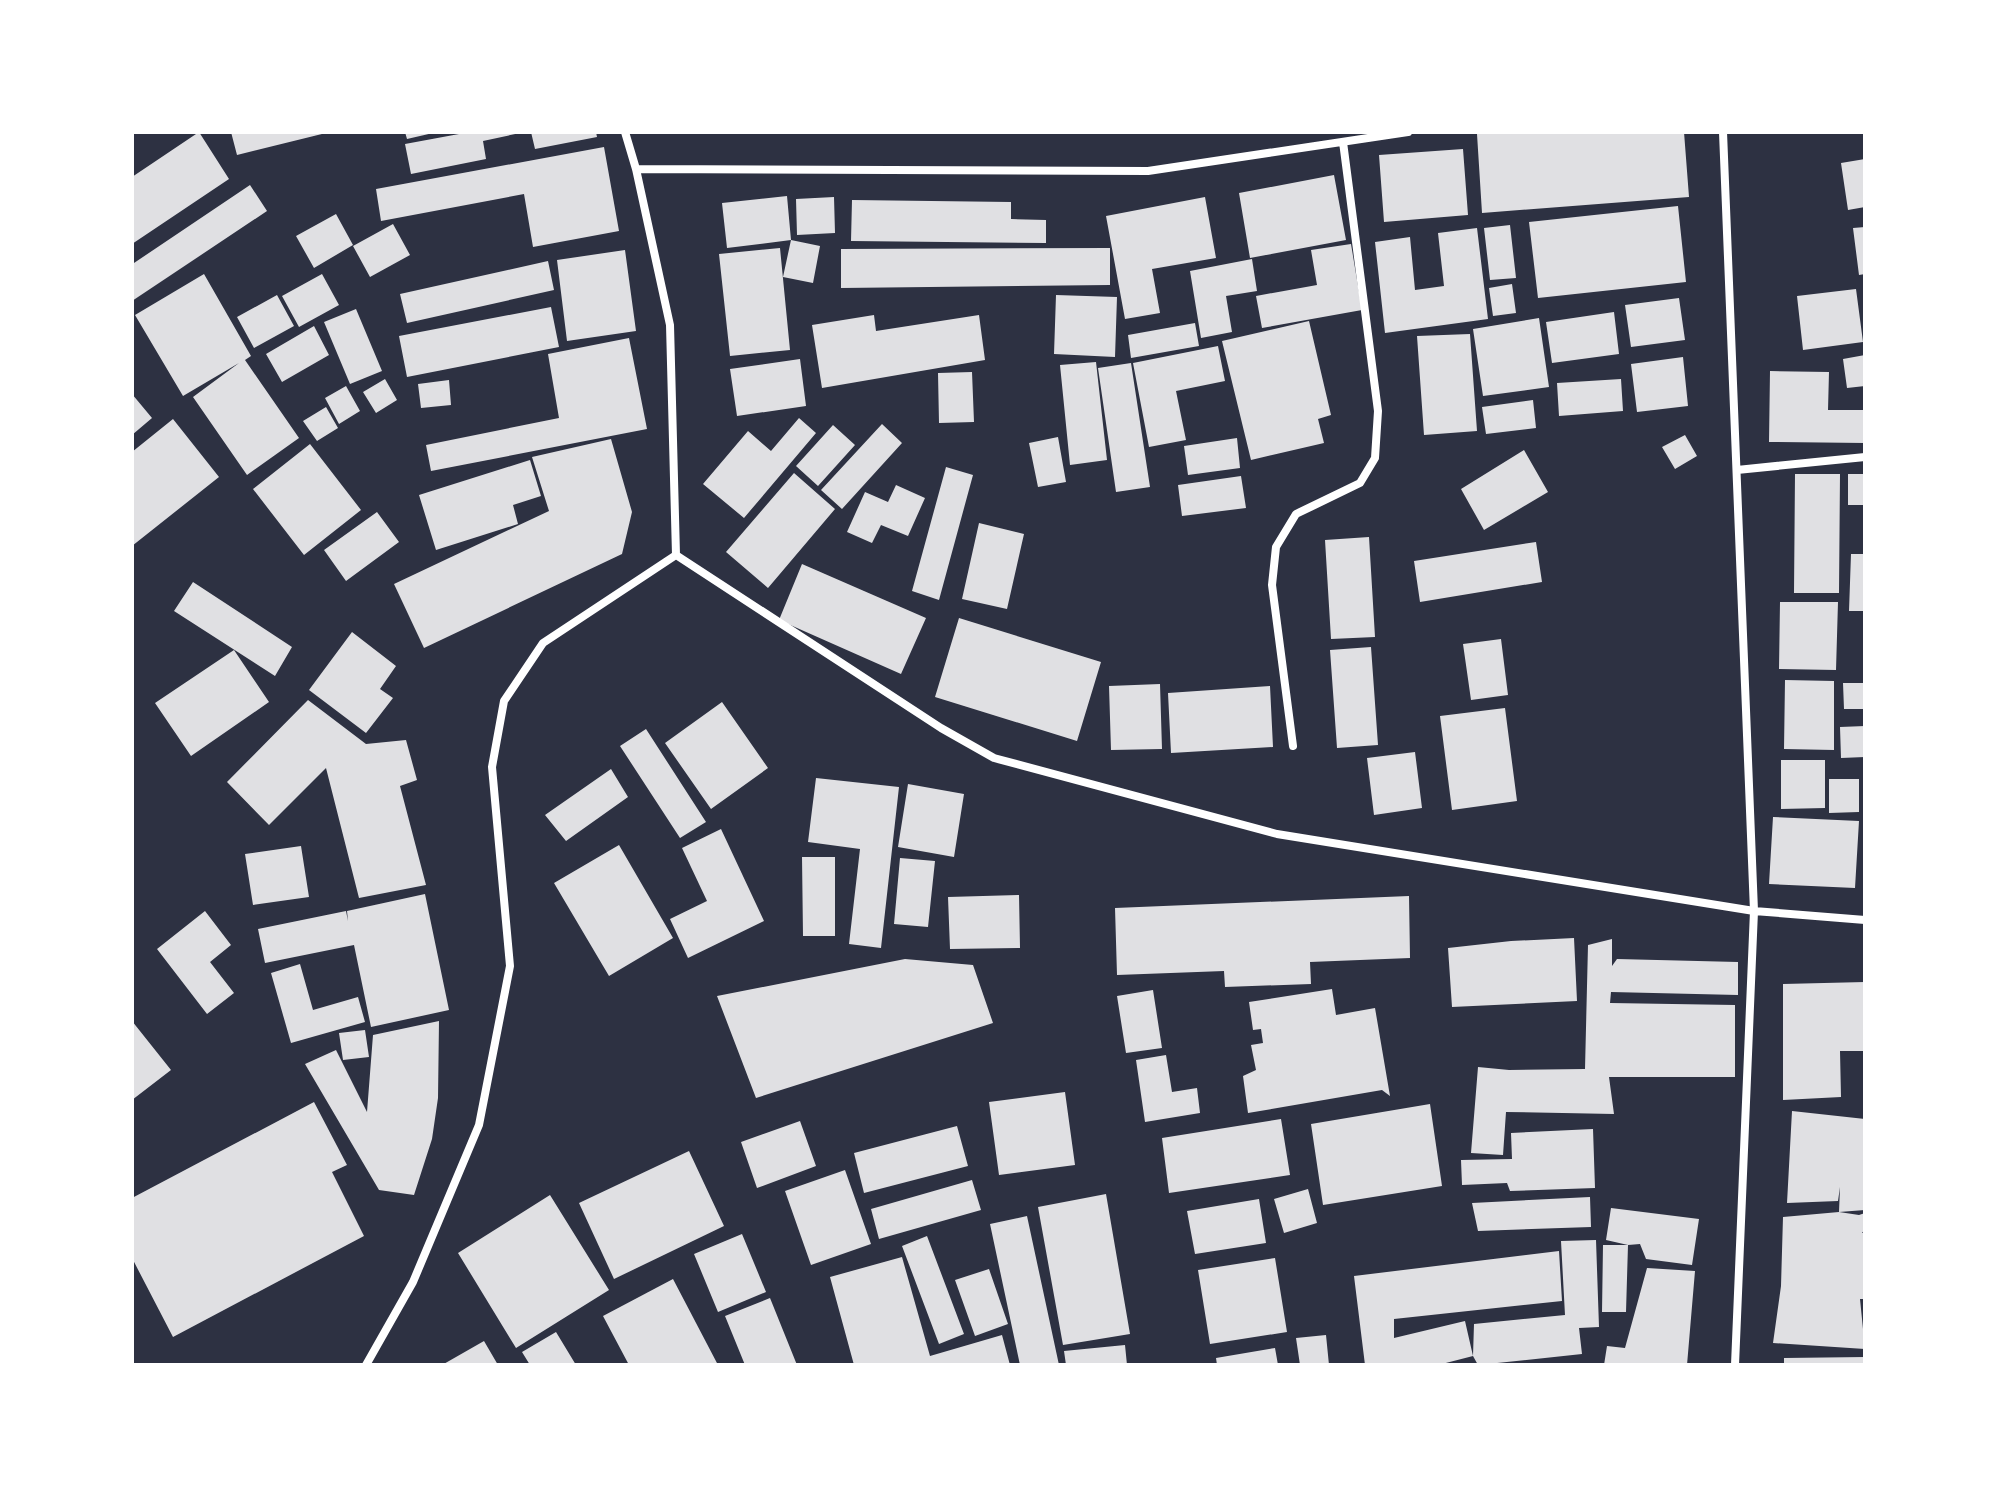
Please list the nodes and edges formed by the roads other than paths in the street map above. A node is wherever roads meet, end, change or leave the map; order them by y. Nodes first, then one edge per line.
1 (625, 132) edge
2 (1408, 132) edge
3 (1723, 132) edge
4 (1343, 142) junction
5 (636, 169) junction
6 (1865, 457) edge
7 (1737, 470) junction
8 (676, 555) junction
9 (1293, 746) dead end
10 (1754, 911) junction
11 (1865, 920) edge
12 (366, 1365) edge
13 (1735, 1365) edge

1 - 5 street
2 - 4 street
3 - 7 street
4 - 5 street
4 - 9 street
5 - 8 street
6 - 7 street
7 - 10 street
8 - 10 street
8 - 12 street
10 - 11 street
10 - 13 street

